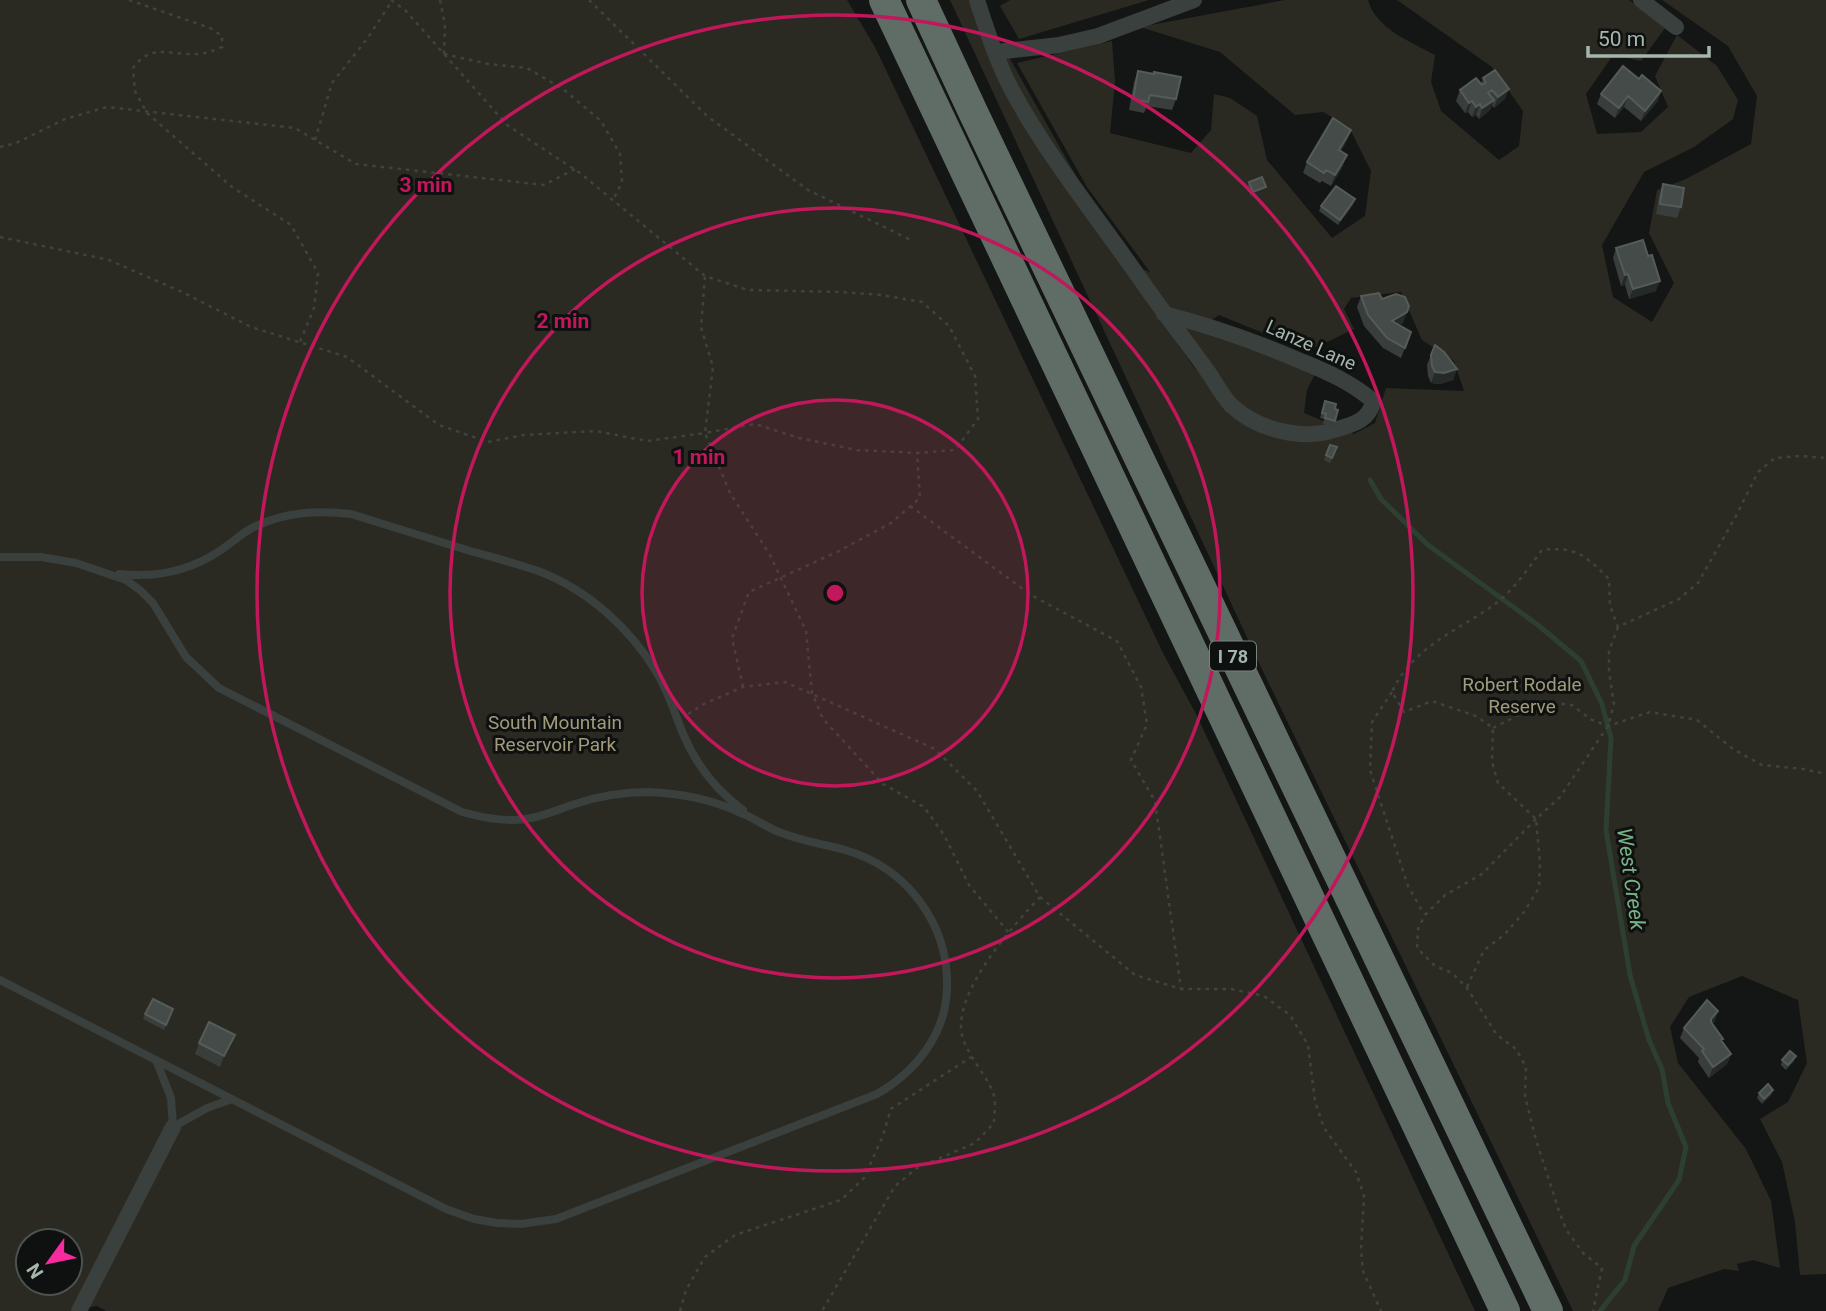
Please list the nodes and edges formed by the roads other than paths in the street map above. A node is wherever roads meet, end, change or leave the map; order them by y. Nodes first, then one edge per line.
1 (884, 0) edge
2 (922, 0) edge
3 (977, 0) edge
4 (1194, 0) edge
5 (1641, 0) edge
6 (1676, 27) dead end
7 (996, 52) junction
8 (1164, 314) junction
9 (0, 557) edge
10 (110, 573) junction
11 (754, 818) junction
12 (0, 980) edge
13 (156, 1060) junction
14 (232, 1099) junction
15 (173, 1127) junction
16 (79, 1311) edge
17 (1505, 1311) edge
18 (1548, 1311) edge

1 - 17 highway, I 78
2 - 18 highway, I 78
3 - 7 street, Lanze Lane
4 - 7 street
5 - 6 street
7 - 8 street, Lanze Lane
8 - 8 street, Lanze Lane
9 - 10 lane
10 - 11 lane
10 - 11 lane
11 - 14 lane
12 - 13 lane
13 - 14 lane
13 - 15 lane
14 - 15 lane
15 - 16 street

